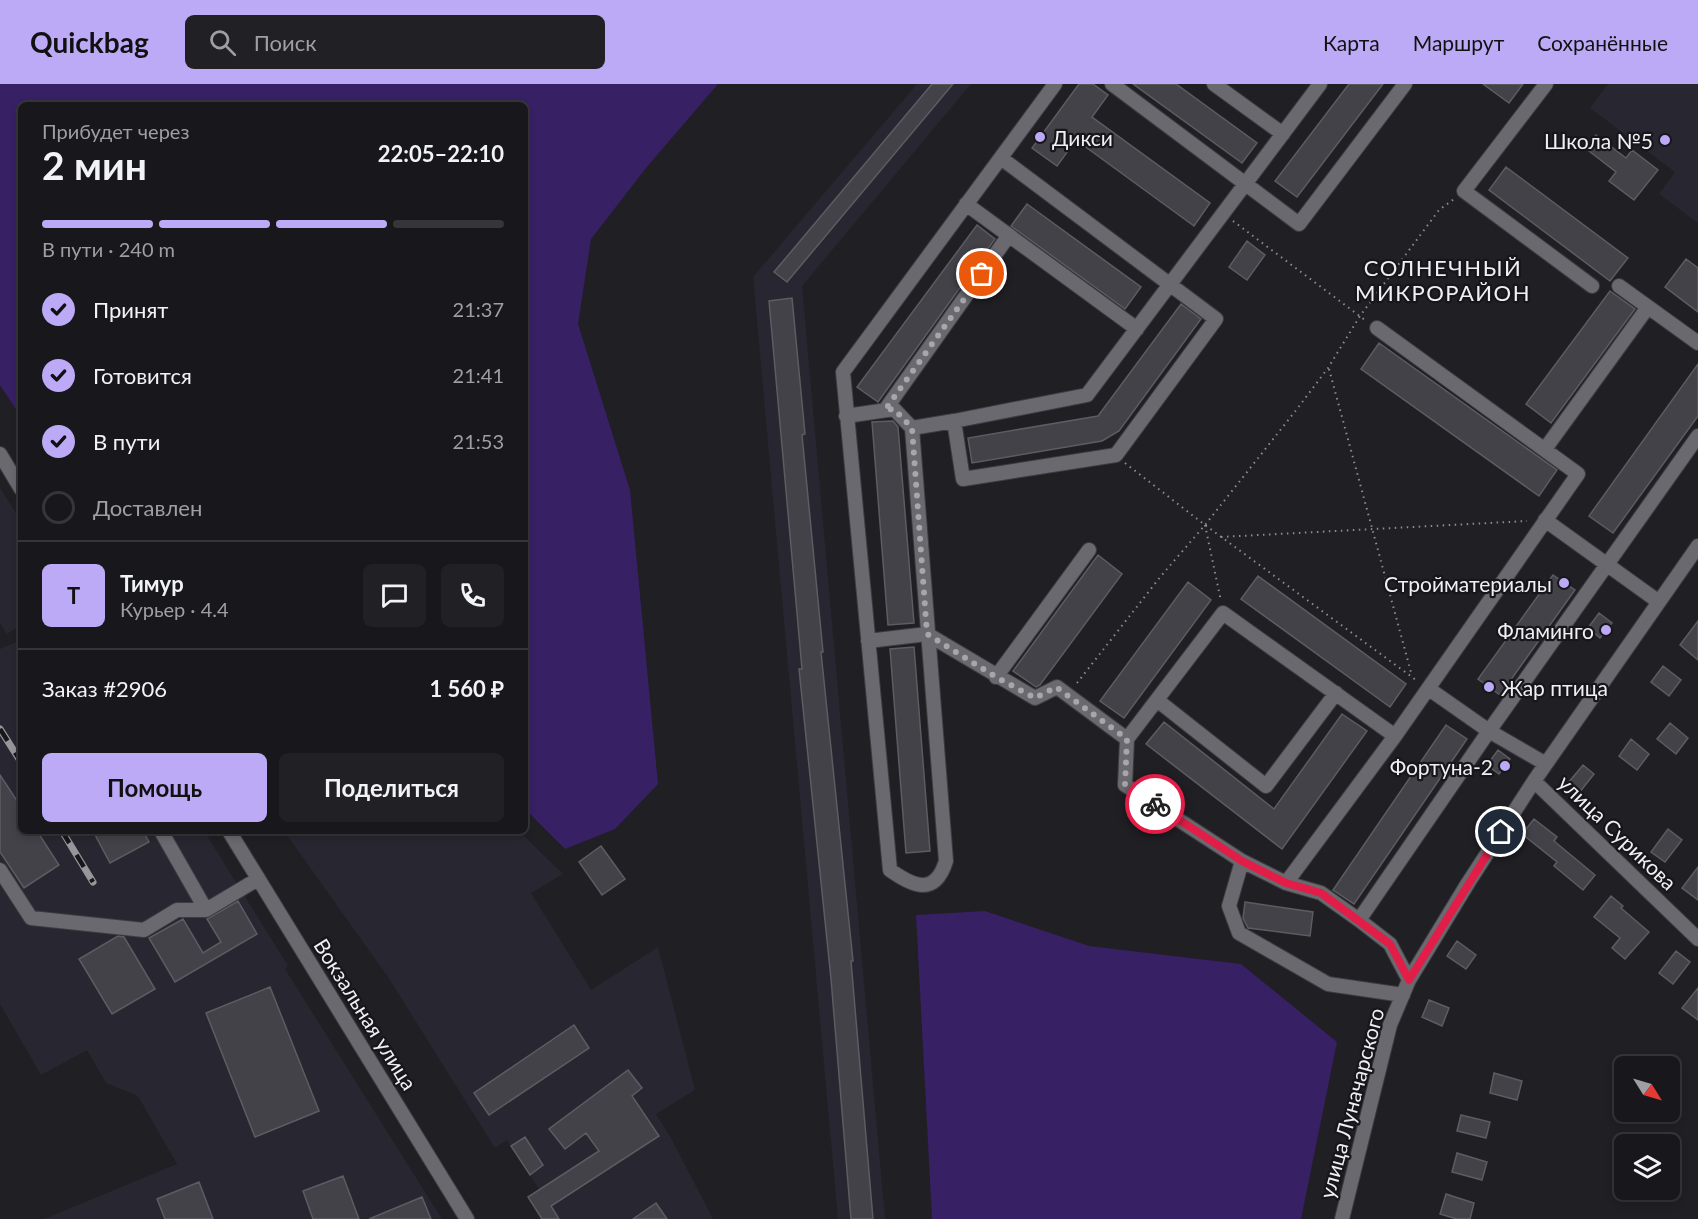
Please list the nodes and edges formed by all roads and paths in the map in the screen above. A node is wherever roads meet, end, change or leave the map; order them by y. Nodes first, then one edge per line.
1 (1055, 84) edge
2 (1112, 84) edge
3 (1214, 84) edge
4 (1320, 84) edge
5 (1404, 84) edge
6 (1546, 84) edge
7 (1283, 134) junction
8 (1001, 158) junction
9 (1245, 184) junction
10 (1464, 191) junction
11 (966, 204) junction
12 (1223, 214) junction
13 (1009, 235) junction
14 (1171, 285) junction
15 (1592, 286) dead end
16 (1619, 286) dead end
17 (1648, 307) junction
18 (1360, 316) junction
19 (1377, 328) joint
20 (1137, 329) junction
21 (1698, 343) edge
22 (1328, 368) junction
23 (885, 410) junction
24 (846, 416) junction
25 (954, 421) junction
26 (912, 428) junction
27 (1698, 436) edge
28 (1545, 449) junction
29 (0, 454) edge
30 (1116, 455) junction
31 (18, 484) edge
32 (1545, 520) junction
33 (1205, 525) junction
34 (1372, 531) junction
35 (1221, 537) junction
36 (1698, 546) edge
37 (1089, 550) dead end
38 (1607, 563) junction
39 (1659, 602) junction
40 (1223, 613) junction
41 (927, 634) junction
42 (868, 641) junction
43 (1412, 676) junction
44 (996, 677) junction
45 (1429, 689) junction
46 (1336, 693) junction
47 (1068, 695) junction
48 (1157, 700) junction
49 (1489, 731) junction
50 (1395, 736) junction
51 (1127, 739) junction
52 (1546, 764) junction
53 (1534, 781) junction
54 (163, 834) edge
55 (231, 834) edge
56 (1242, 861) junction
57 (0, 870) edge
58 (258, 879) junction
59 (1286, 883) junction
60 (206, 910) junction
61 (1359, 920) junction
62 (1698, 939) edge
63 (1409, 980) junction
64 (1403, 995) junction
65 (467, 1219) edge
66 (1342, 1219) edge

1 - 8 street
2 - 9 street
3 - 7 street
4 - 7 street
5 - 9 street
6 - 10 street
7 - 9 street
8 - 11 street
8 - 14 street
9 - 12 street
10 - 15 street
10 - 18 path
11 - 13 street
11 - 24 street
12 - 14 street
12 - 18 path
13 - 20 street
13 - 23 street
14 - 20 street
14 - 30 street
16 - 17 street
17 - 21 street
17 - 28 street
18 - 19 path
18 - 22 path
19 - 28 street
20 - 25 street
22 - 33 path
22 - 34 path
23 - 24 street
23 - 26 street
24 - 42 street
25 - 26 street
25 - 30 street
26 - 41 street
27 - 38 street
28 - 32 street
29 - 31 street
30 - 33 path
32 - 34 path
32 - 38 street
32 - 45 street
33 - 35 path
33 - 40 path
33 - 47 path
34 - 35 path
34 - 43 path
35 - 43 path
36 - 39 street, улица Луначарского
37 - 44 street
38 - 39 street
38 - 49 street
39 - 52 street, улица Луначарского
40 - 46 street
40 - 48 street
41 - 42 street
41 - 42 street
41 - 44 street
43 - 45 path
44 - 47 street
45 - 49 street
45 - 50 street
46 - 48 street
46 - 50 street
47 - 51 street
48 - 51 street
49 - 52 street
49 - 61 street
50 - 59 street
51 - 56 street
52 - 53 street, улица Луначарского
53 - 62 street, улица Сурикова
53 - 63 street, улица Луначарского
54 - 60 street
55 - 58 street, Вокзальная улица
56 - 59 street
56 - 64 street
57 - 60 street
58 - 60 street
58 - 65 street, Вокзальная улица
59 - 61 street
61 - 63 street
63 - 64 street, улица Луначарского
64 - 66 street, улица Луначарского

